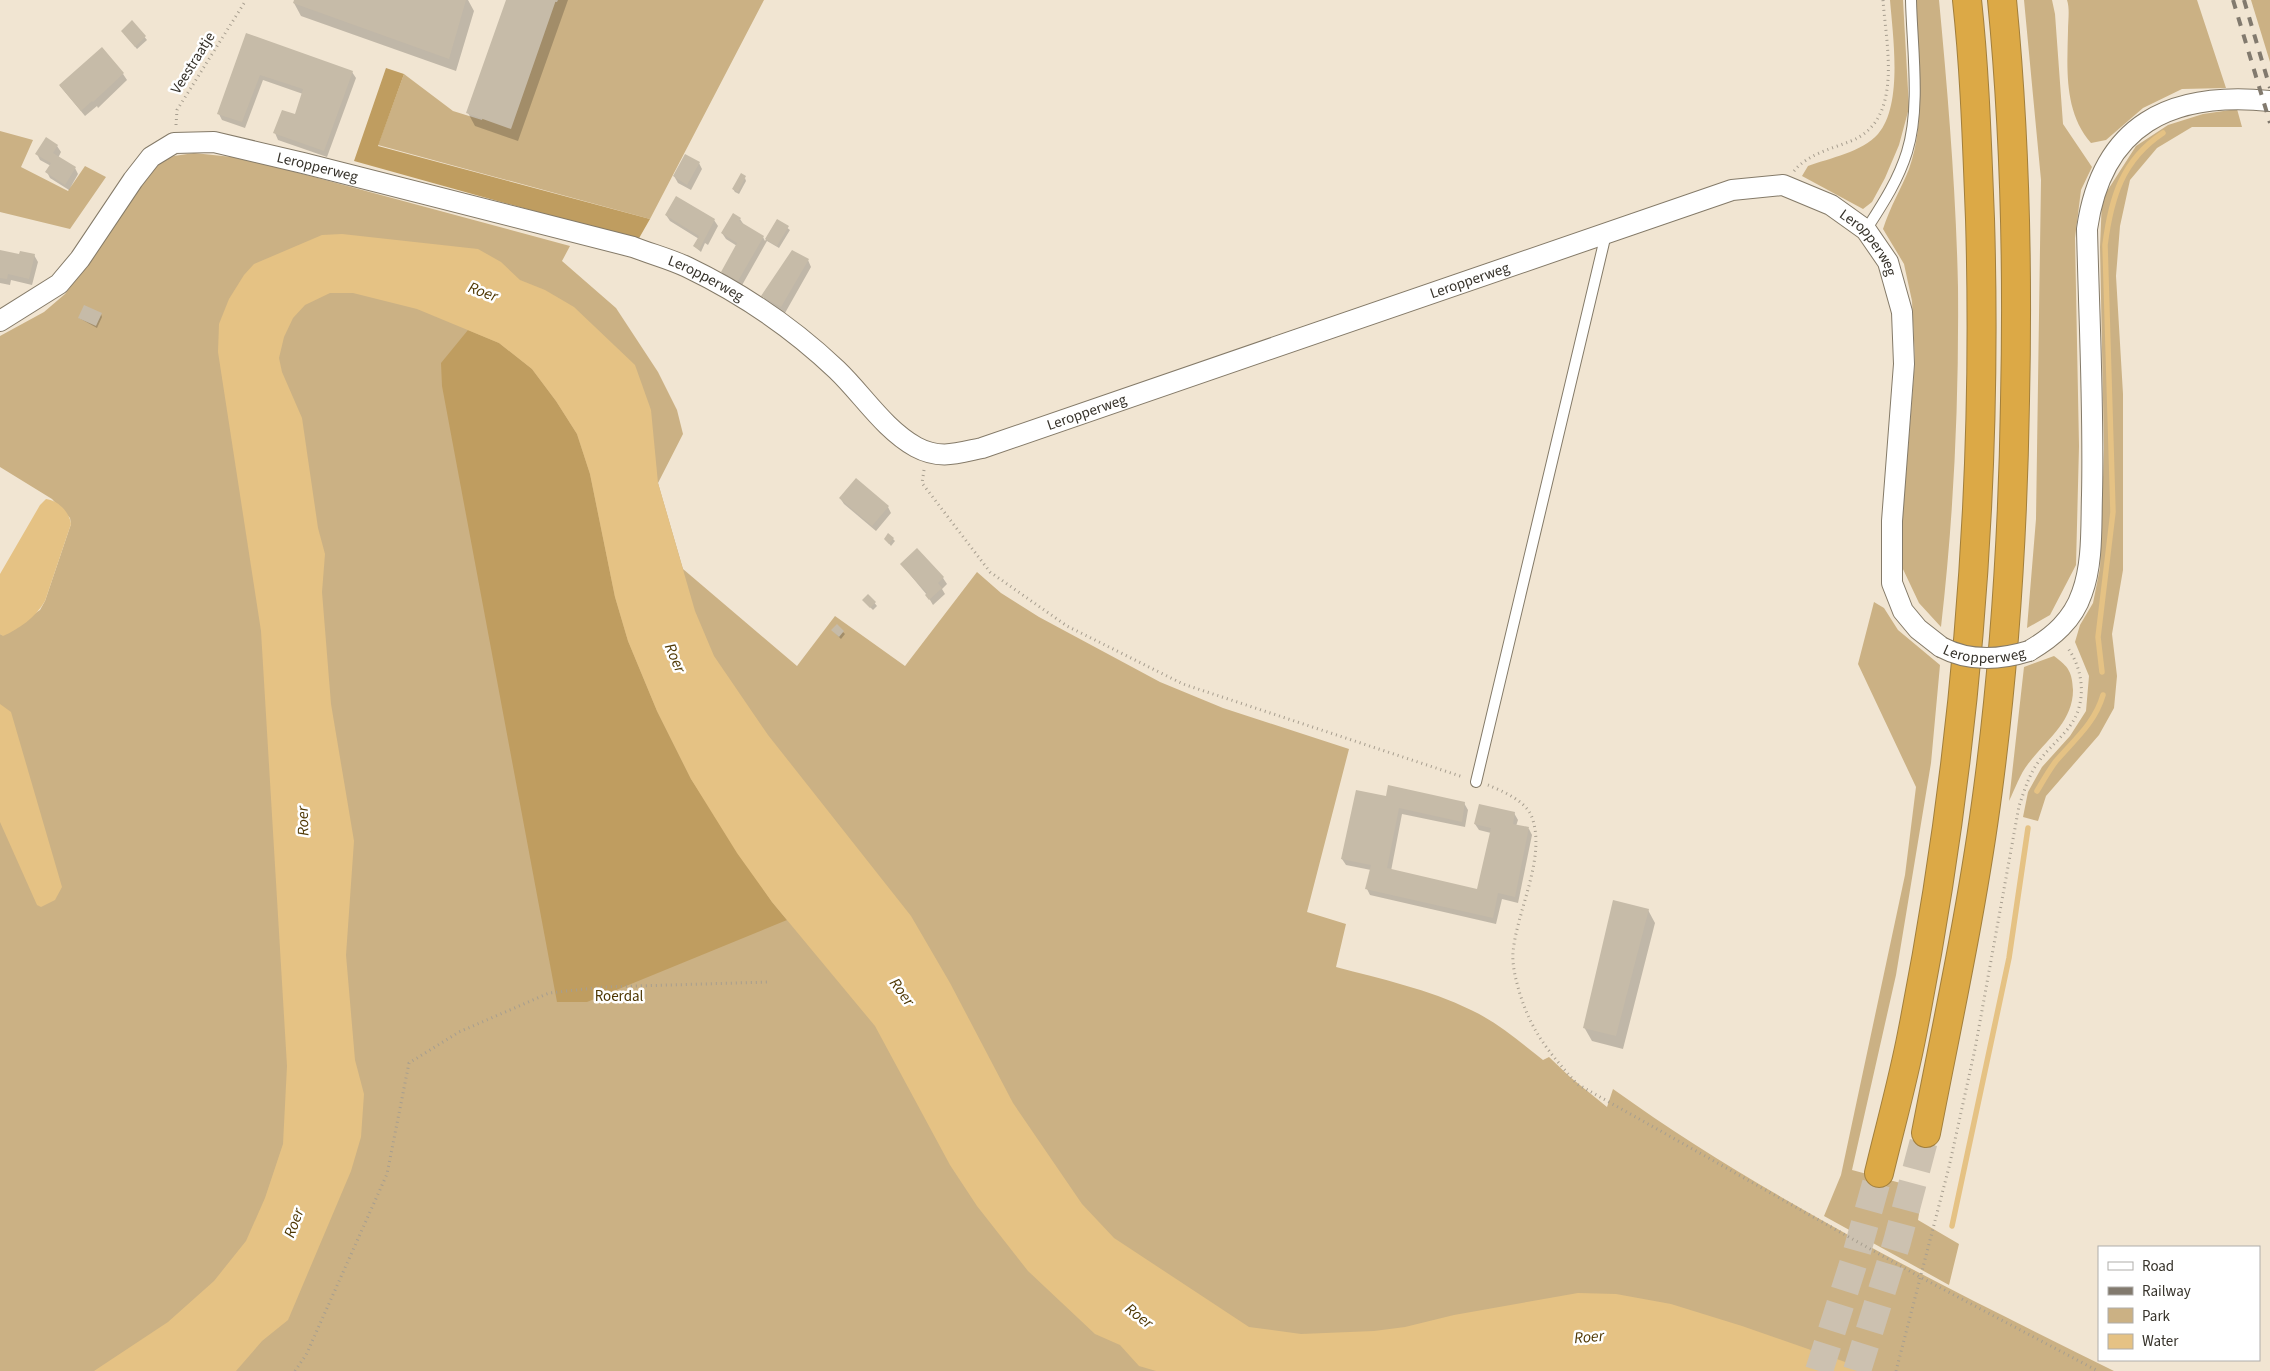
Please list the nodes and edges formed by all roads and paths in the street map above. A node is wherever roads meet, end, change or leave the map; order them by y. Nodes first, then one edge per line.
1 (246, 0) edge
2 (1883, 0) edge
3 (1911, 0) edge
4 (1967, 0) edge
5 (2002, 0) edge
6 (2270, 102) edge
7 (174, 143) junction
8 (1782, 185) junction
9 (1866, 230) junction
10 (1606, 234) junction
11 (0, 321) edge
12 (927, 451) junction
13 (2063, 642) dead end
14 (1476, 782) junction
15 (770, 982) dead end
16 (1926, 1133) tunnel mouth
17 (1879, 1173) tunnel mouth
18 (1920, 1277) junction
19 (295, 1371) edge
20 (1896, 1371) edge
21 (2098, 1371) edge

1 - 7 path, Veestraatje
2 - 8 path
3 - 9 lane
4 - 17 highway
5 - 16 highway
6 - 9 street, Leropperweg, bridge
7 - 11 street, Leropperweg
7 - 12 street, Leropperweg
8 - 9 street, Leropperweg
8 - 10 street, Leropperweg
10 - 12 street, Leropperweg
10 - 14 lane
12 - 14 path
13 - 18 path
14 - 18 path
15 - 19 path
18 - 20 path
18 - 21 path

